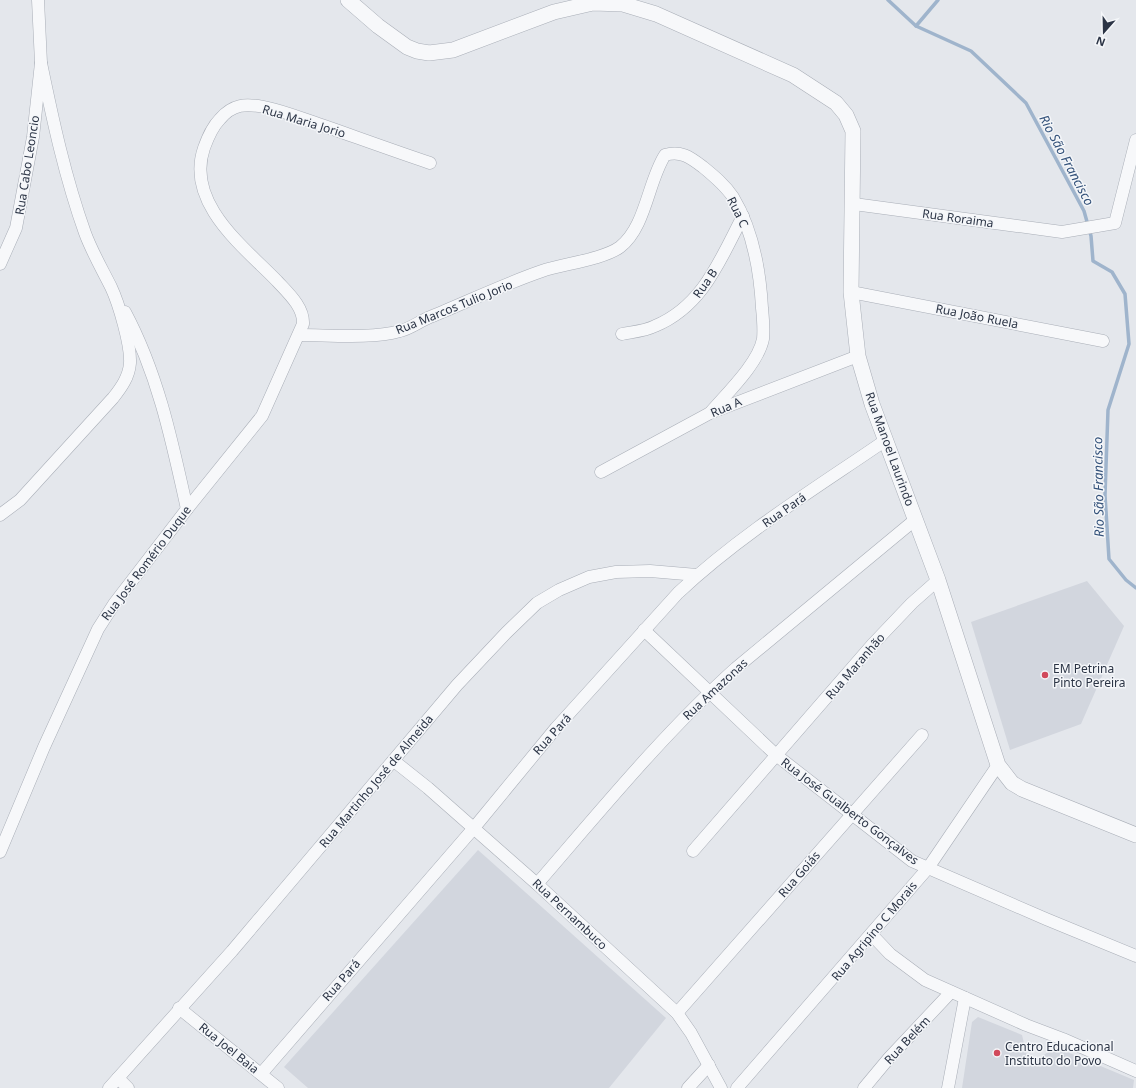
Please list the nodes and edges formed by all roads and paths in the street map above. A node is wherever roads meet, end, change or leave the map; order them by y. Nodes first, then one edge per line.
1 (38, 0) edge
2 (348, 0) edge
3 (41, 63) junction
4 (1136, 140) edge
5 (430, 163) dead end
6 (854, 204) junction
7 (743, 216) junction
8 (604, 254) joint
9 (0, 264) edge
10 (112, 288) junction
11 (288, 292) joint
12 (851, 292) junction
13 (622, 334) dead end
14 (300, 335) junction
15 (1103, 341) dead end
16 (858, 356) junction
17 (710, 413) junction
18 (886, 440) junction
19 (601, 472) dead end
20 (187, 508) junction
21 (0, 515) edge
22 (916, 519) junction
23 (697, 575) junction
24 (938, 580) junction
25 (644, 630) junction
26 (710, 692) junction
27 (922, 735) dead end
28 (776, 755) junction
29 (394, 762) junction
30 (998, 765) junction
31 (852, 815) junction
32 (473, 829) junction
33 (1136, 835) edge
34 (693, 851) dead end
35 (0, 852) edge
36 (928, 868) junction
37 (537, 884) junction
38 (872, 935) junction
39 (1136, 956) edge
40 (951, 992) junction
41 (965, 998) junction
42 (179, 1008) junction
43 (677, 1013) junction
44 (709, 1065) junction
45 (1136, 1071) edge
46 (261, 1074) junction
47 (118, 1078) junction
48 (109, 1088) edge
49 (128, 1088) edge
50 (278, 1088) edge
51 (688, 1088) edge
52 (721, 1088) edge
53 (737, 1088) edge
54 (864, 1088) edge
55 (948, 1088) edge

1 - 3 street
2 - 6 street, Rua Manoel Laurindo
3 - 9 street, Rua Cabo Leoncio
3 - 10 street
4 - 6 street, Rua Roraima
5 - 11 street, Rua Maria Jorio
6 - 12 street, Rua Manoel Laurindo
7 - 8 street, Rua C
7 - 13 street, Rua B
7 - 17 street, Rua C
8 - 14 street, Rua Marcos Tulio Jorio
10 - 20 street
10 - 21 street
11 - 14 street, Rua José Romério Duque
12 - 15 street, Rua João Ruela
12 - 16 street, Rua Manoel Laurindo
14 - 20 street, Rua José Romério Duque
16 - 17 street, Rua A
16 - 18 street, Rua Manoel Laurindo
17 - 19 street, Rua A
18 - 22 street, Rua Manoel Laurindo
18 - 23 street, Rua Pará
20 - 35 street, Rua José Romério Duque
22 - 24 street, Rua Manoel Laurindo
22 - 26 street, Rua Amazonas
23 - 25 street, Rua Pará
23 - 29 street, Rua Martinho José de Almeida
24 - 28 street, Rua Maranhão
24 - 30 street, Rua Manoel Laurindo
25 - 26 street, Rua José Gualberto Gonçalves
25 - 32 street, Rua Pará
26 - 28 street, Rua José Gualberto Gonçalves
26 - 37 street, Rua Amazonas
27 - 31 street, Rua Goiás
28 - 31 street, Rua José Gualberto Gonçalves
28 - 34 street, Rua Maranhão
29 - 32 street, Rua Pernambuco
29 - 42 street, Rua Martinho José de Almeida
30 - 33 street, Rua Manoel Laurindo
30 - 36 street, Rua Agripino C Morais
31 - 36 street, Rua José Gualberto Gonçalves
31 - 43 street, Rua Goiás
32 - 37 street, Rua Pernambuco
32 - 46 street, Rua Pará
36 - 38 street, Rua Agripino C Morais
36 - 39 street, Rua José Gualberto Gonçalves
37 - 43 street, Rua Pernambuco
38 - 40 street
38 - 53 street, Rua Agripino C Morais
40 - 41 street
40 - 54 street, Rua Belém
41 - 45 street
41 - 55 street
42 - 46 street, Rua Joel Baia
42 - 47 street, Rua Martinho José de Almeida
43 - 44 street, Rua Pernambuco
44 - 51 street
44 - 52 street, Rua Pernambuco
46 - 50 street, Rua Joel Baia
47 - 48 street, Rua Martinho José de Almeida
47 - 49 street

